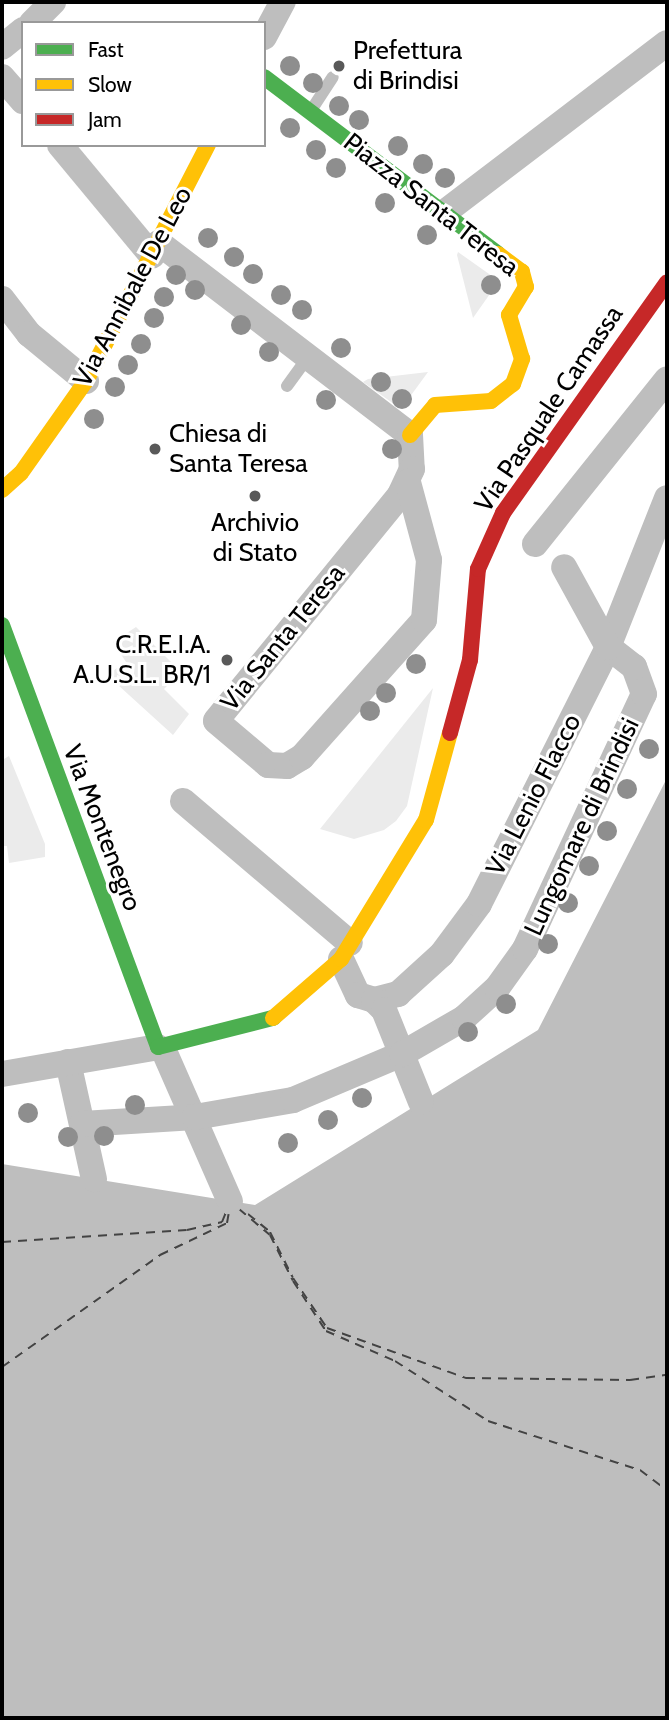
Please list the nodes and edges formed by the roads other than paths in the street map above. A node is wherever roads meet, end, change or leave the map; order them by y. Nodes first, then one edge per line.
1 (53, 2) edge
2 (283, 2) edge
3 (34, 21) edge
4 (21, 32) edge
5 (266, 33) edge
6 (667, 43) edge
7 (2, 47) edge
8 (333, 77) dead end
9 (266, 78) edge
10 (310, 111) junction
11 (61, 147) edge
12 (207, 147) edge
13 (444, 212) junction
14 (156, 249) junction
15 (667, 282) edge
16 (2, 299) edge
17 (308, 357) junction
18 (667, 379) edge
19 (86, 381) junction
20 (286, 386) dead end
21 (411, 435) junction
22 (408, 482) junction
23 (2, 490) edge
24 (667, 498) edge
25 (535, 544) dead end
26 (564, 567) dead end
27 (2, 625) edge
28 (608, 647) junction
29 (183, 801) dead end
30 (346, 951) junction
31 (374, 1000) junction
32 (161, 1049) junction
33 (402, 1054) junction
34 (68, 1062) junction
35 (2, 1074) edge
36 (421, 1102) dead end
37 (195, 1117) junction
38 (82, 1124) junction
39 (94, 1179) dead end
40 (230, 1201) dead end

1 - 3 street
2 - 5 street
4 - 7 street
6 - 13 street
8 - 10 lane
9 - 10 street, Piazza Santa Teresa
10 - 13 street, Piazza Santa Teresa
11 - 14 street
12 - 14 street, Via Annibale De Leo
13 - 21 street, Piazza Santa Teresa
14 - 17 street
14 - 19 street, Via Annibale De Leo
15 - 30 street, Via Pasquale Camassa
16 - 19 street
17 - 20 lane
17 - 21 street
18 - 25 street
19 - 23 street, Via Annibale De Leo
21 - 22 street, Via Santa Teresa
22 - 22 street, Via Santa Teresa
24 - 28 street, Via Lenio Flacco
26 - 28 street, Lungomare di Brindisi
27 - 32 street, Via Montenegro
28 - 31 street, Via Lenio Flacco
28 - 33 street, Lungomare di Brindisi
29 - 30 street
30 - 31 street
30 - 32 street, Via Pasquale Camassa
31 - 33 street
32 - 34 street
32 - 37 street
33 - 36 street
33 - 37 street, Lungomare di Brindisi
34 - 35 street
34 - 38 street
37 - 38 street, Lungomare di Brindisi
37 - 40 street
38 - 39 street

